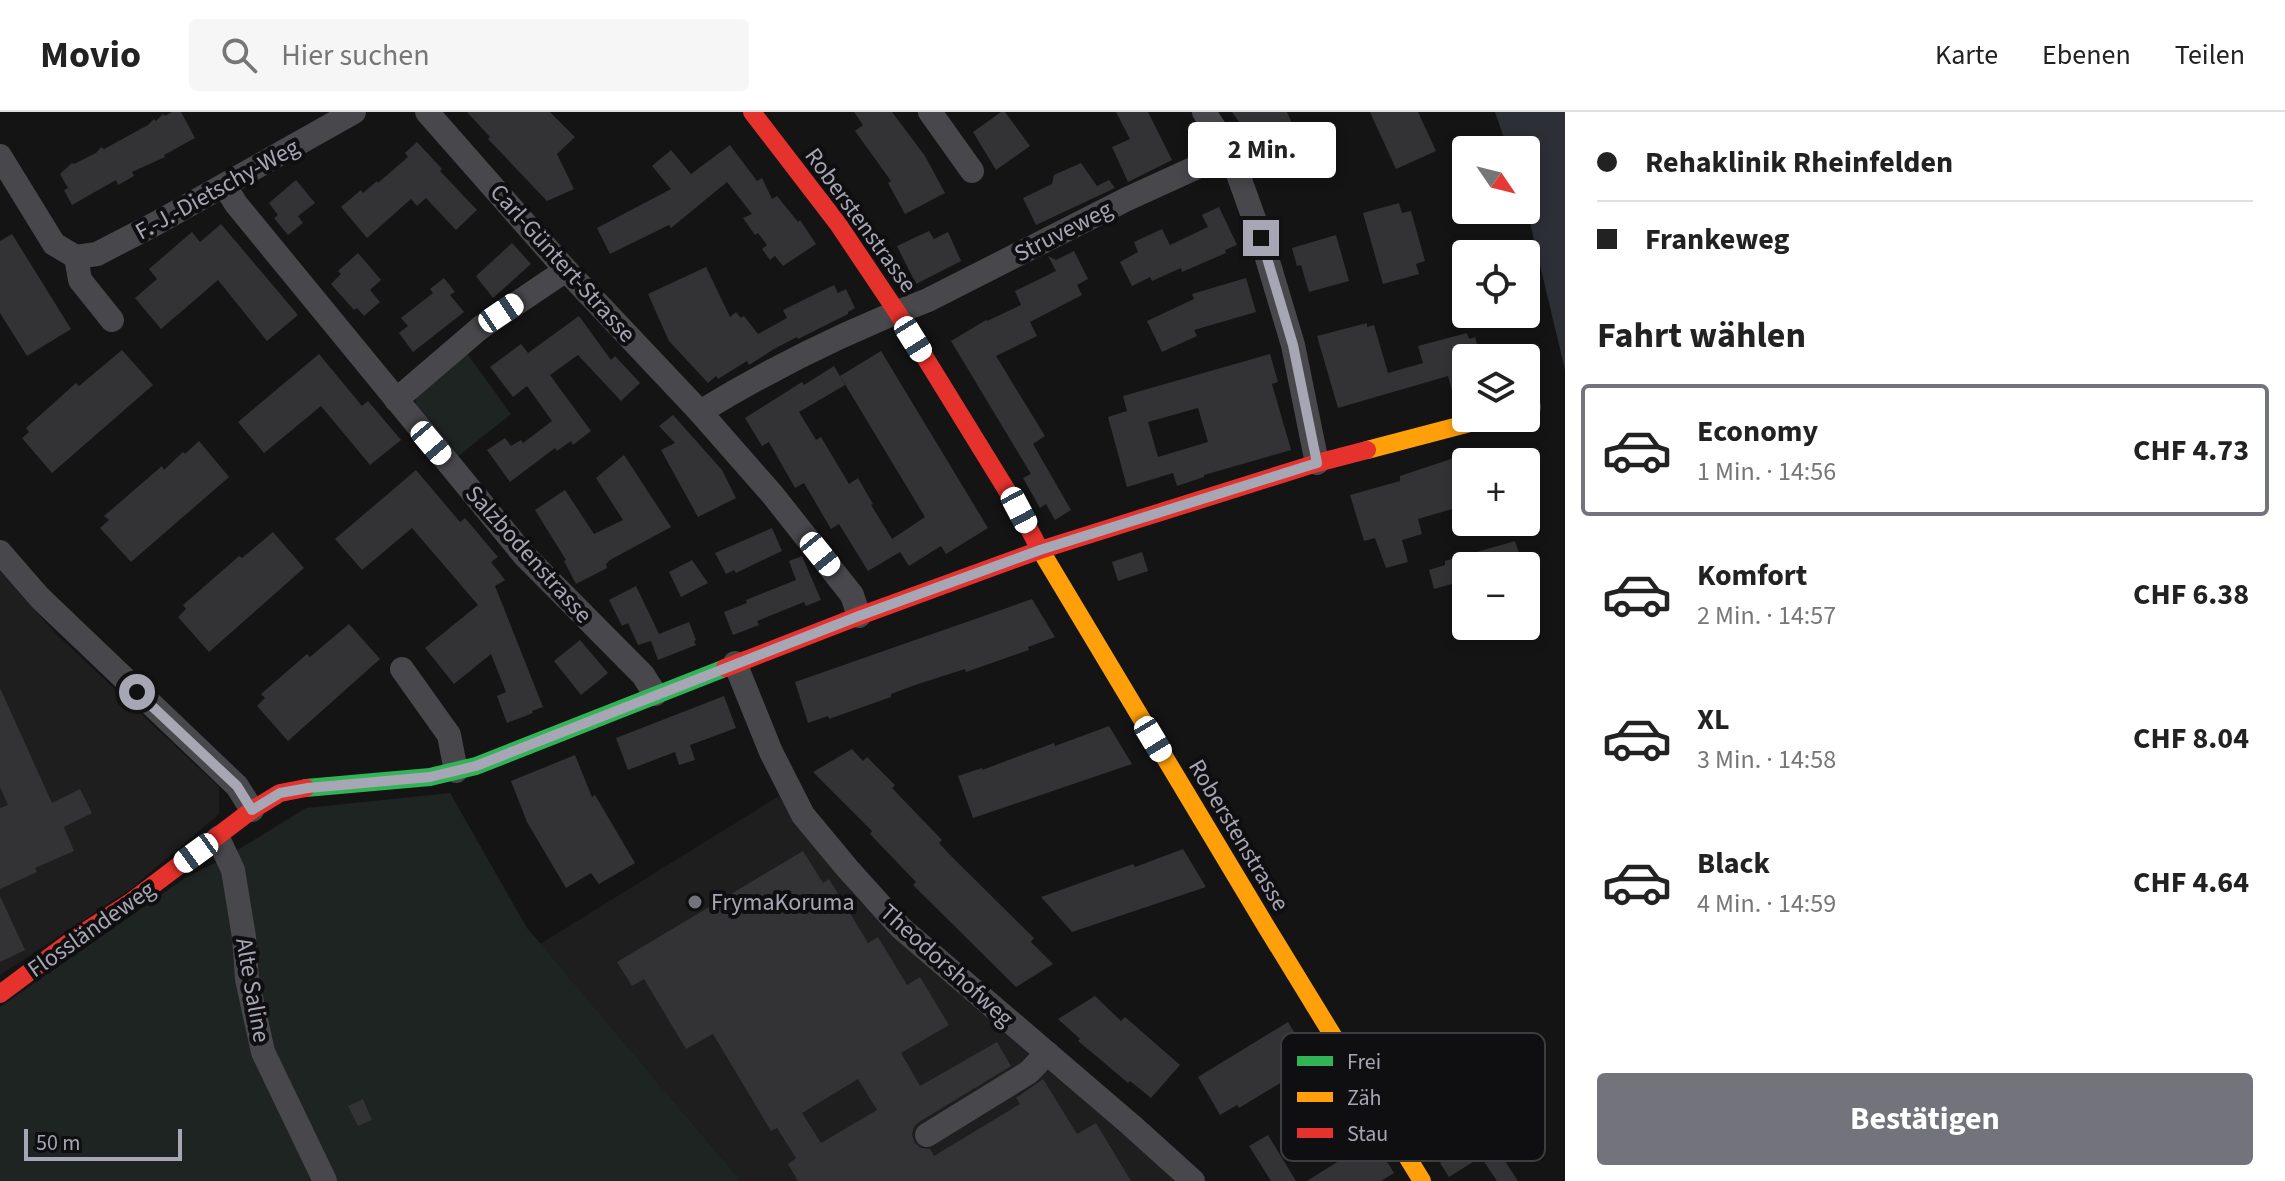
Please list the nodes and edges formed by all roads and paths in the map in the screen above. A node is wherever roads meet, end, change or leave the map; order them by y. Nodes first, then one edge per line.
1 (354, 112) edge
2 (427, 112) edge
3 (752, 112) edge
4 (930, 112) edge
5 (1204, 112) edge
6 (1230, 152) junction
7 (0, 156) edge
8 (972, 171) dead end
9 (225, 186) junction
10 (76, 257) junction
11 (566, 270) junction
12 (897, 312) junction
13 (112, 320) dead end
14 (396, 400) junction
15 (700, 412) junction
16 (1452, 428) edge
17 (1317, 463) junction
18 (1040, 550) junction
19 (0, 552) edge
20 (859, 616) junction
21 (735, 663) junction
22 (402, 669) dead end
23 (655, 694) junction
24 (456, 771) junction
25 (252, 810) junction
26 (218, 838) junction
27 (0, 994) edge
28 (1331, 1033) edge
29 (1047, 1053) junction
30 (927, 1135) dead end
31 (1410, 1161) edge
32 (325, 1181) edge
33 (1193, 1181) edge
34 (1422, 1181) edge

1 - 9 street, F.-J.-Dietschy-Weg
2 - 11 street, Carl-Güntert-Strasse
3 - 12 street, Roberstenstrasse
4 - 8 street
5 - 6 street
6 - 12 street, Struveweg
6 - 17 street
7 - 10 street
9 - 10 street, F.-J.-Dietschy-Weg
9 - 14 street, Salzbodenstrasse
10 - 13 street
11 - 14 street
11 - 15 street, Carl-Güntert-Strasse
12 - 15 street, Struveweg
12 - 18 street, Roberstenstrasse
14 - 23 street, Salzbodenstrasse
15 - 20 street, Carl-Güntert-Strasse
16 - 17 street, Flossländeweg
17 - 18 street, Flossländeweg
18 - 20 street, Flossländeweg
18 - 28 street, Roberstenstrasse
19 - 25 street
20 - 21 street, Flossländeweg
21 - 23 street, Flossländeweg
21 - 29 street, Theodorshofweg
22 - 24 street
23 - 24 street, Flossländeweg
24 - 25 street, Flossländeweg
25 - 26 street, Flossländeweg
26 - 27 street, Flossländeweg
26 - 32 street, Alte Saline
29 - 30 street
29 - 33 street, Theodorshofweg
31 - 34 street, Roberstenstrasse

